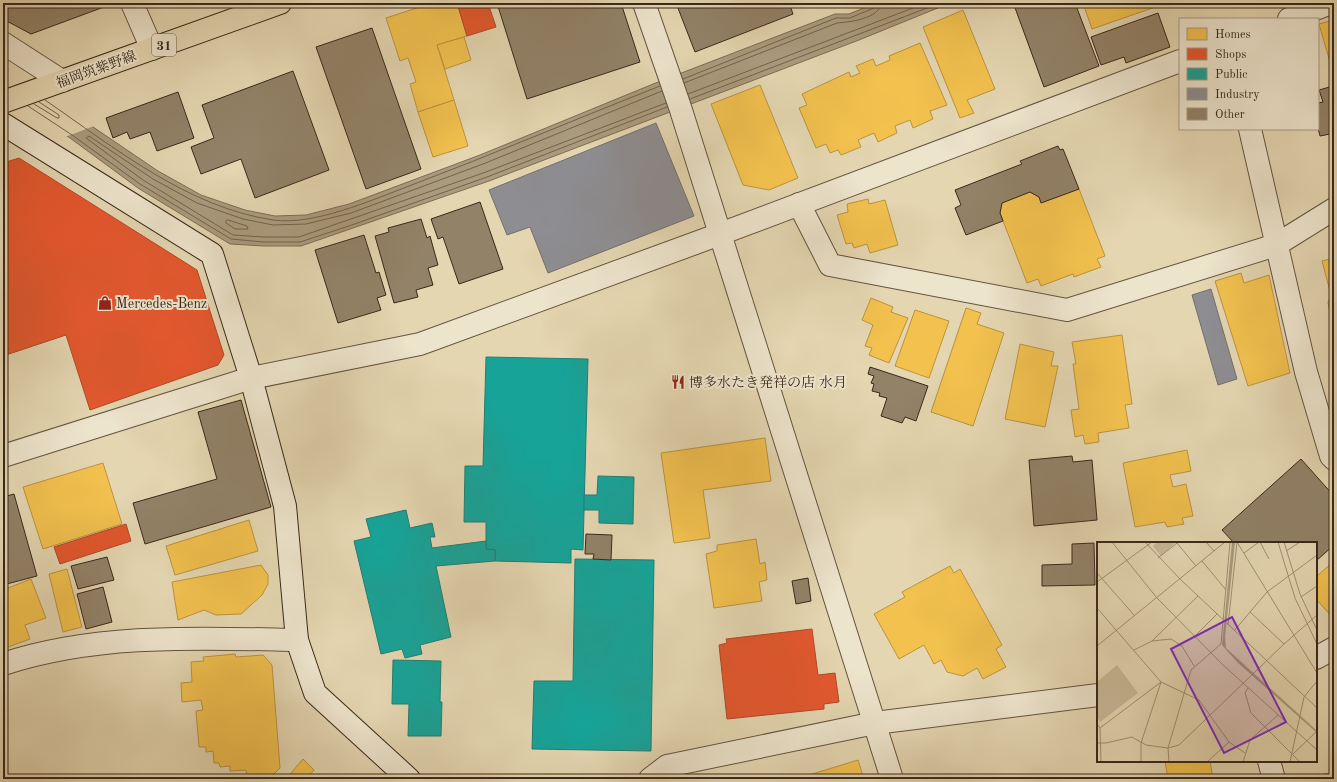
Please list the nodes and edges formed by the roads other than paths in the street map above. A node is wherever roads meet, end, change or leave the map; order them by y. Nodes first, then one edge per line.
1 (132, 3) edge
2 (280, 3) edge
3 (644, 3) edge
4 (1331, 3) edge
5 (1292, 18) edge
6 (3, 43) edge
7 (152, 49) junction
8 (1179, 61) edge
9 (54, 84) junction
10 (4, 102) edge
11 (3, 124) edge
12 (1250, 130) edge
13 (799, 204) junction
14 (1334, 209) edge
15 (720, 234) junction
16 (1276, 244) junction
17 (251, 378) junction
18 (3, 456) edge
19 (1334, 460) edge
20 (296, 640) junction
21 (1334, 648) edge
22 (1317, 658) edge
23 (3, 664) edge
24 (1097, 695) edge
25 (875, 723) junction
26 (1269, 762) edge
27 (409, 779) edge
28 (650, 779) edge
29 (892, 779) edge
30 (1274, 779) edge

1 - 7 street
2 - 7 main road, 福岡筑紫野線 / 31
3 - 15 street
4 - 5 street
6 - 9 street
7 - 9 main road, 福岡筑紫野線 / 31
8 - 13 street
9 - 10 main road, 福岡筑紫野線 / 31
11 - 17 street
12 - 16 street
13 - 15 street
13 - 16 street
14 - 16 street
15 - 17 street
15 - 25 street
16 - 19 street
17 - 18 street
17 - 20 street
20 - 23 street
20 - 27 street
21 - 22 street
24 - 25 street
25 - 28 street
25 - 29 street
26 - 30 street

